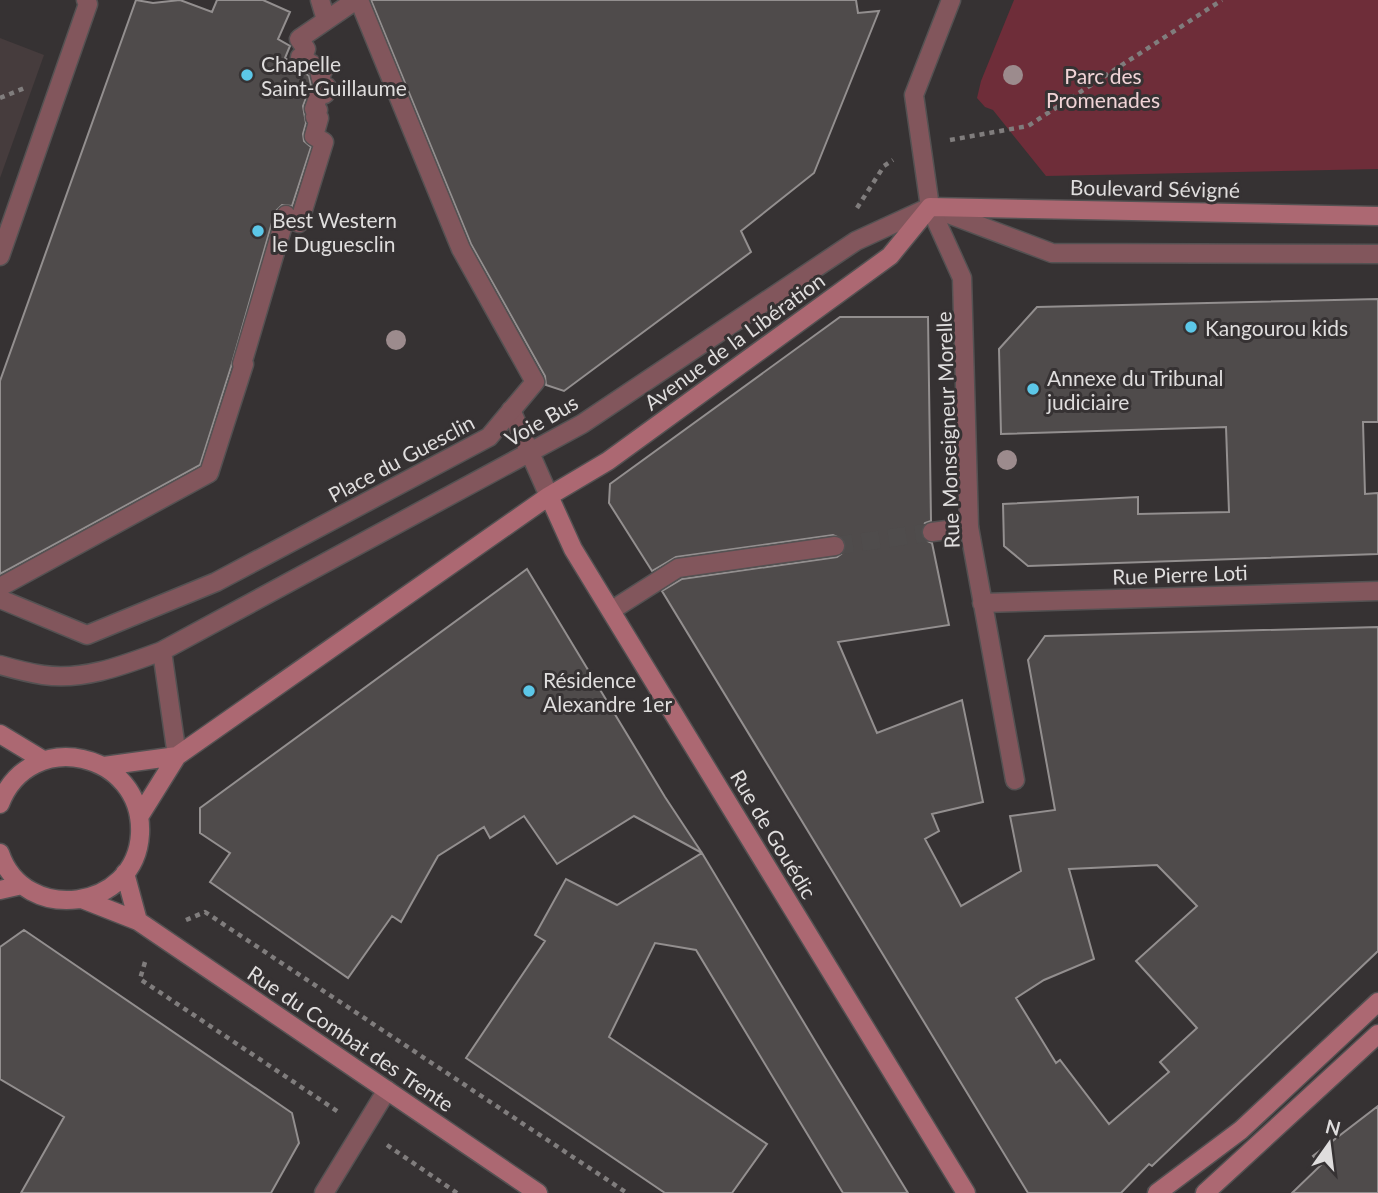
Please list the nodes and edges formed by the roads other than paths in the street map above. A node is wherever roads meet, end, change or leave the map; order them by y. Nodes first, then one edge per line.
1 (320, 0) edge
2 (357, 0) edge
3 (951, 0) edge
4 (90, 1) edge
5 (326, 20) junction
6 (930, 207) junction
7 (1378, 216) edge
8 (1378, 254) edge
9 (0, 256) edge
10 (511, 410) junction
11 (531, 453) junction
12 (549, 496) junction
13 (969, 527) junction
14 (932, 532) tunnel mouth
15 (835, 546) tunnel mouth
16 (0, 586) edge
17 (1378, 591) edge
18 (0, 599) edge
19 (982, 603) junction
20 (612, 610) junction
21 (162, 651) junction
22 (0, 665) edge
23 (0, 734) edge
24 (177, 755) junction
25 (43, 760) junction
26 (104, 766) junction
27 (1015, 780) dead end
28 (0, 801) edge
29 (139, 817) junction
30 (1, 860) edge
31 (125, 873) junction
32 (22, 885) junction
33 (0, 890) edge
34 (82, 900) junction
35 (138, 921) junction
36 (1378, 1002) edge
37 (1378, 1034) edge
38 (387, 1090) junction
39 (324, 1193) edge
40 (538, 1193) edge
41 (966, 1193) edge
42 (1157, 1193) edge
43 (1205, 1193) edge

1 - 5 street
2 - 5 street, Place du Guesclin
2 - 10 street, Place du Guesclin
3 - 6 street, Rue Monseigneur Morelle
4 - 9 street
5 - 16 street, Place du Guesclin
6 - 7 main road, Boulevard Sévigné
6 - 8 street
6 - 11 street, Voie Bus
6 - 12 main road, Avenue de la Libération
6 - 13 street, Rue Monseigneur Morelle
10 - 11 street
10 - 18 street, Place du Guesclin
11 - 12 street
11 - 21 street, Voie Bus
12 - 20 main road, Rue de Gouédic
12 - 24 main road
13 - 14 street
13 - 19 street, Rue Monseigneur Morelle
15 - 20 street
17 - 19 street, Rue Pierre Loti
19 - 27 street, Rue Monseigneur Morelle
20 - 41 main road, Rue de Gouédic
21 - 22 street, Voie Bus
21 - 24 street
23 - 25 main road
24 - 26 main road
24 - 29 main road
25 - 26 main road
25 - 28 main road
26 - 29 main road
29 - 31 main road
30 - 32 main road
31 - 34 main road
31 - 35 main road
32 - 33 main road
32 - 34 main road
34 - 35 main road, Rue du Combat des Trente
35 - 38 main road, Rue du Combat des Trente
36 - 42 main road
37 - 43 main road
38 - 39 street
38 - 40 main road, Rue du Combat des Trente

